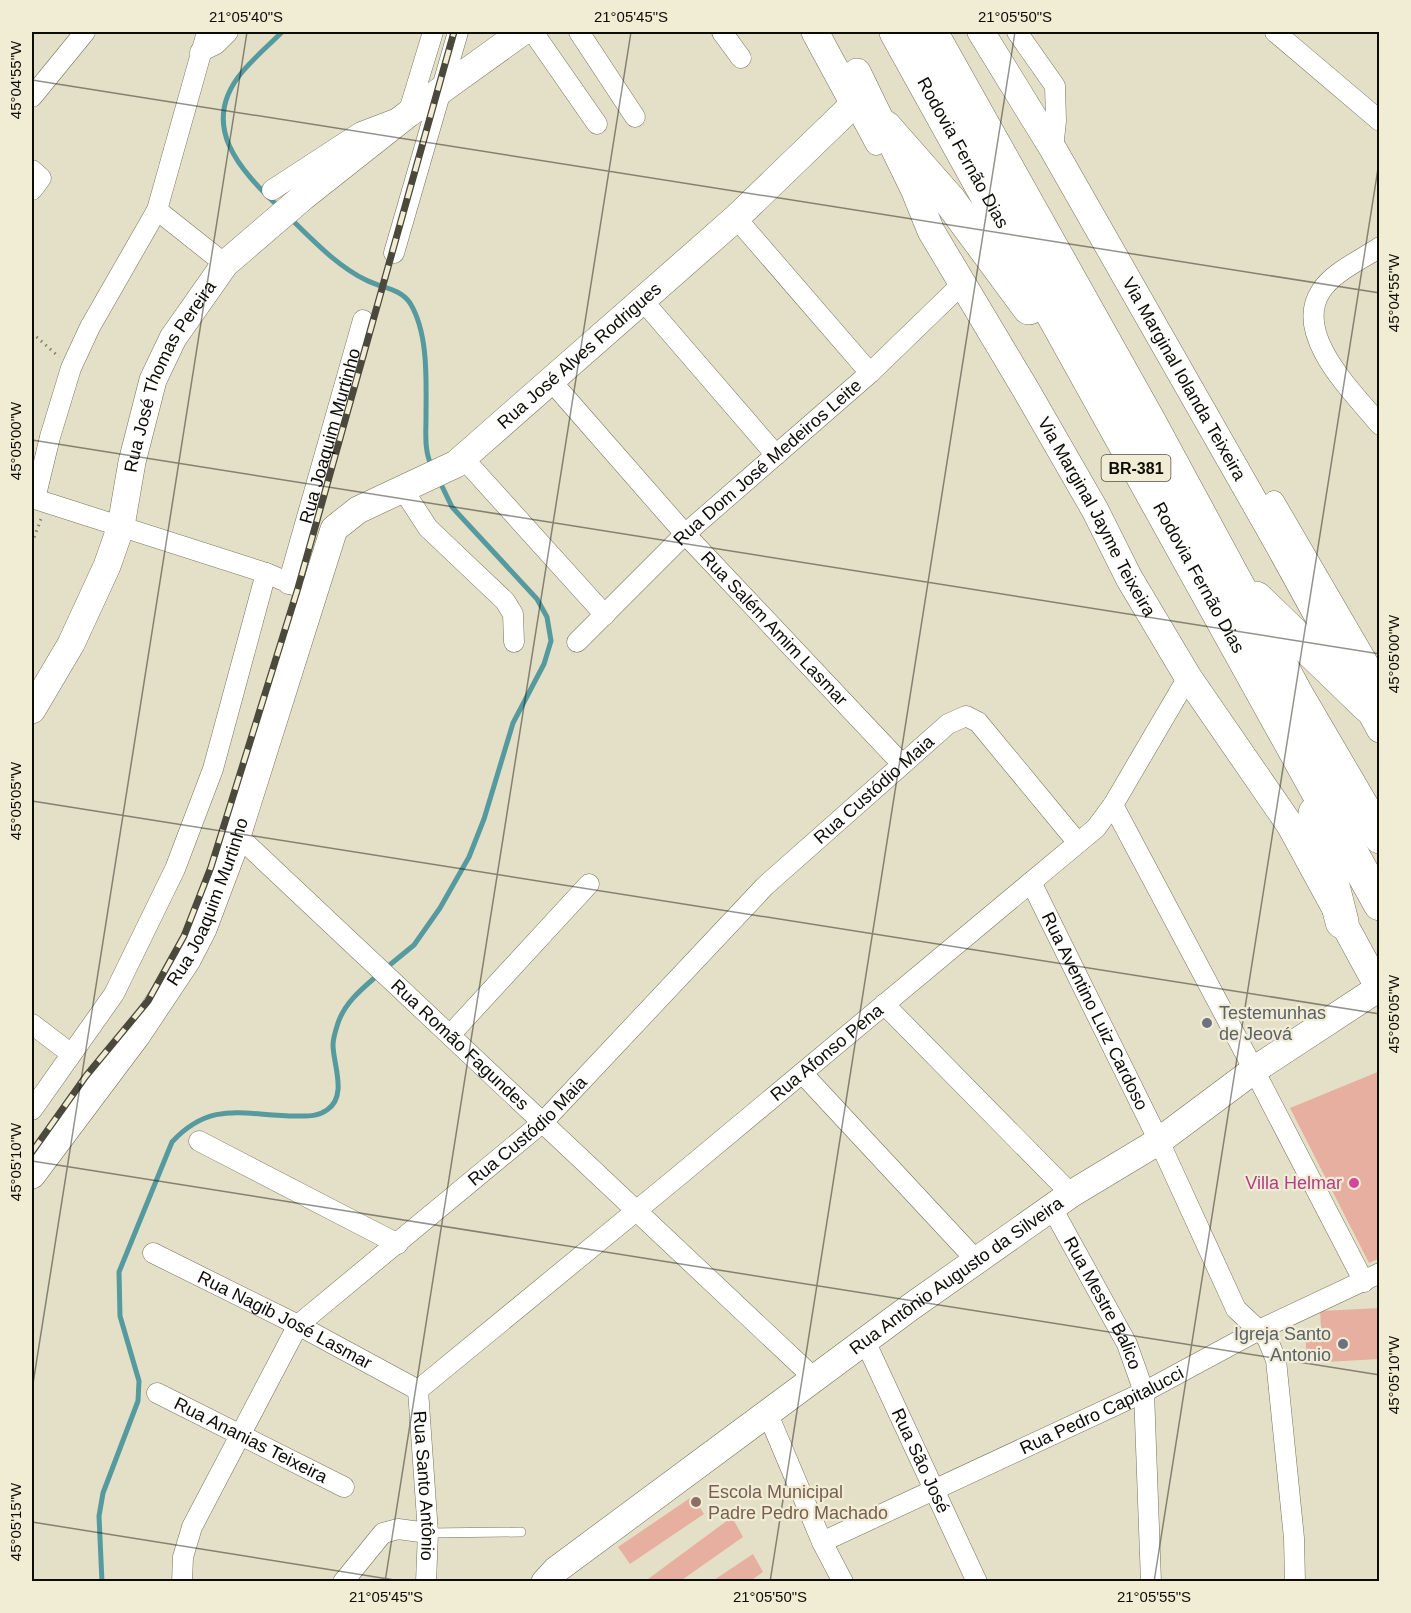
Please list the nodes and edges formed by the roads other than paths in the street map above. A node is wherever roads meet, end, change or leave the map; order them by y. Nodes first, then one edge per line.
1 (85, 32) edge
2 (207, 32) edge
3 (228, 32) edge
4 (434, 32) edge
5 (458, 32) edge
6 (522, 32) edge
7 (533, 32) edge
8 (579, 32) edge
9 (723, 32) edge
10 (815, 32) edge
11 (836, 32) edge
12 (896, 32) edge
13 (931, 32) edge
14 (981, 32) edge
15 (1017, 32) edge
16 (1275, 32) edge
17 (200, 52) junction
18 (741, 58) dead end
19 (440, 91) junction
20 (32, 97) edge
21 (854, 104) junction
22 (408, 114) junction
23 (635, 117) dead end
24 (1380, 121) edge
25 (597, 124) dead end
26 (880, 136) junction
27 (1053, 148) junction
28 (272, 190) dead end
29 (158, 210) junction
30 (736, 218) junction
31 (1380, 247) edge
32 (394, 253) dead end
33 (225, 264) junction
34 (962, 284) junction
35 (644, 302) junction
36 (363, 320) dead end
37 (1077, 360) junction
38 (870, 373) junction
39 (552, 382) junction
40 (1380, 425) edge
41 (776, 455) junction
42 (459, 461) junction
43 (411, 484) junction
44 (1274, 501) dead end
45 (121, 526) junction
46 (685, 534) junction
47 (266, 573) junction
48 (1230, 573) junction
49 (288, 584) junction
50 (315, 594) junction
51 (604, 615) junction
52 (514, 642) dead end
53 (577, 642) dead end
54 (1188, 677) junction
55 (1376, 706) edge
56 (32, 710) edge
57 (902, 765) junction
58 (1305, 773) junction
59 (1113, 805) junction
60 (237, 835) junction
61 (1380, 837) edge
62 (1078, 843) junction
63 (1031, 882) junction
64 (589, 884) dead end
65 (1380, 904) edge
66 (1342, 922) junction
67 (1379, 989) edge
68 (884, 1004) junction
69 (32, 1024) edge
70 (450, 1035) junction
71 (70, 1053) junction
72 (1254, 1070) junction
73 (802, 1073) junction
74 (32, 1110) edge
75 (543, 1122) junction
76 (199, 1141) dead end
77 (1159, 1141) junction
78 (32, 1175) edge
79 (1062, 1201) junction
80 (638, 1210) junction
81 (398, 1244) junction
82 (153, 1253) dead end
83 (977, 1261) junction
84 (1372, 1277) edge
85 (298, 1325) junction
86 (1259, 1330) junction
87 (865, 1341) junction
88 (814, 1378) junction
89 (418, 1390) junction
90 (1144, 1392) junction
91 (157, 1393) dead end
92 (767, 1412) junction
93 (240, 1435) junction
94 (344, 1487) dead end
95 (933, 1489) junction
96 (520, 1532) dead end
97 (428, 1533) junction
98 (822, 1542) junction
99 (182, 1581) edge
100 (343, 1581) edge
101 (426, 1581) edge
102 (545, 1581) edge
103 (843, 1581) edge
104 (977, 1581) edge
105 (1151, 1581) edge
106 (1295, 1581) edge

1 - 20 street
2 - 17 street
3 - 17 street
4 - 22 street
5 - 19 street
6 - 19 street, Rua José Thomas Pereira
7 - 25 street
8 - 23 street
9 - 18 street
10 - 21 street
11 - 26 street, Via Marginal Jayme Teixeira
12 - 37 highway, Rodovia Fernão Dias / BR-381
13 - 48 highway, Rodovia Fernão Dias / BR-381
14 - 27 street, Via Marginal Iolanda Teixeira
15 - 27 street
16 - 24 street
17 - 29 street
19 - 22 street, Rua José Thomas Pereira
19 - 32 street
21 - 26 street
21 - 30 street, Rua José Alves Rodrigues
22 - 28 street, Rua José Thomas Pereira
22 - 33 street, Rua José Thomas Pereira
26 - 34 street, Via Marginal Jayme Teixeira
26 - 37 highway
27 - 55 street, Via Marginal Iolanda Teixeira
29 - 33 street
29 - 45 street
30 - 35 street, Rua José Alves Rodrigues
30 - 38 street
31 - 40 street
33 - 45 street, Rua José Thomas Pereira
34 - 38 street, Rua Dom José Medeiros Leite
34 - 54 street, Via Marginal Jayme Teixeira
35 - 39 street, Rua José Alves Rodrigues
35 - 41 street
36 - 49 street, Rua Joaquim Murtinho
37 - 58 highway, Rodovia Fernão Dias / BR-381
38 - 41 street, Rua Dom José Medeiros Leite
39 - 42 street, Rua José Alves Rodrigues
39 - 46 street, Rua Salém Amim Lasmar
41 - 46 street, Rua Dom José Medeiros Leite
42 - 43 street, Rua José Alves Rodrigues
42 - 51 street
43 - 50 street, Rua José Alves Rodrigues
43 - 52 street
44 - 55 street
45 - 47 street
45 - 56 street, Rua José Thomas Pereira
46 - 51 street, Rua Dom José Medeiros Leite
46 - 57 street, Rua Salém Amim Lasmar
47 - 49 street
47 - 71 street
48 - 55 highway
48 - 61 highway, Rodovia Fernão Dias / BR-381
49 - 50 street
50 - 60 street, Rua Joaquim Murtinho
51 - 53 street, Rua Dom José Medeiros Leite
54 - 59 street, Rua Afonso Pena
54 - 66 street, Via Marginal Jayme Teixeira
57 - 62 street, Rua Custódio Maia
57 - 75 street, Rua Custódio Maia
58 - 65 highway, Rodovia Fernão Dias / BR-381
58 - 66 highway
59 - 62 street, Rua Afonso Pena
59 - 72 street
60 - 70 street, Rua Romão Fagundes
60 - 78 street, Rua Joaquim Murtinho
62 - 63 street, Rua Afonso Pena
63 - 68 street, Rua Afonso Pena
63 - 77 street, Rua Aventino Luiz Cardoso
64 - 70 street
66 - 67 street, Via Marginal Jayme Teixeira
67 - 72 street, Rua Antônio Augusto da Silveira
68 - 73 street, Rua Afonso Pena
68 - 79 street, Rua Mestre Balico
69 - 71 street
70 - 75 street, Rua Romão Fagundes
71 - 74 street
72 - 77 street, Rua Antônio Augusto da Silveira
72 - 84 street
73 - 80 street, Rua Afonso Pena
73 - 83 street
75 - 80 street, Rua Romão Fagundes
75 - 81 street, Rua Custódio Maia
76 - 81 street
77 - 79 street, Rua Antônio Augusto da Silveira
77 - 86 street, Rua Aventino Luiz Cardoso
79 - 83 street, Rua Antônio Augusto da Silveira
79 - 90 street, Rua Mestre Balico
80 - 88 street, Rua Romão Fagundes
80 - 89 street, Rua Afonso Pena
81 - 85 street, Rua Custódio Maia
82 - 85 street, Rua Nagib José Lasmar
83 - 87 street, Rua Antônio Augusto da Silveira
84 - 86 street, Rua Pedro Capitalucci
85 - 89 street, Rua Nagib José Lasmar
85 - 93 street, Rua Custódio Maia
86 - 90 street, Rua Pedro Capitalucci
86 - 106 street, Rua Aventino Luiz Cardoso
87 - 88 street, Rua Antônio Augusto da Silveira
87 - 95 street, Rua São José
88 - 92 street, Rua Antônio Augusto da Silveira
89 - 97 street, Rua Santo Antônio
90 - 95 street, Rua Pedro Capitalucci
90 - 105 street, Rua Mestre Balico
91 - 93 street, Rua Ananias Teixeira
92 - 98 street
92 - 102 street, Rua Antônio Augusto da Silveira
93 - 94 street, Rua Ananias Teixeira
93 - 99 street, Rua Custódio Maia
95 - 98 street, Rua Pedro Capitalucci
95 - 104 street, Rua São José
96 - 97 lane
97 - 100 street
97 - 101 street, Rua Santo Antônio
98 - 103 street

